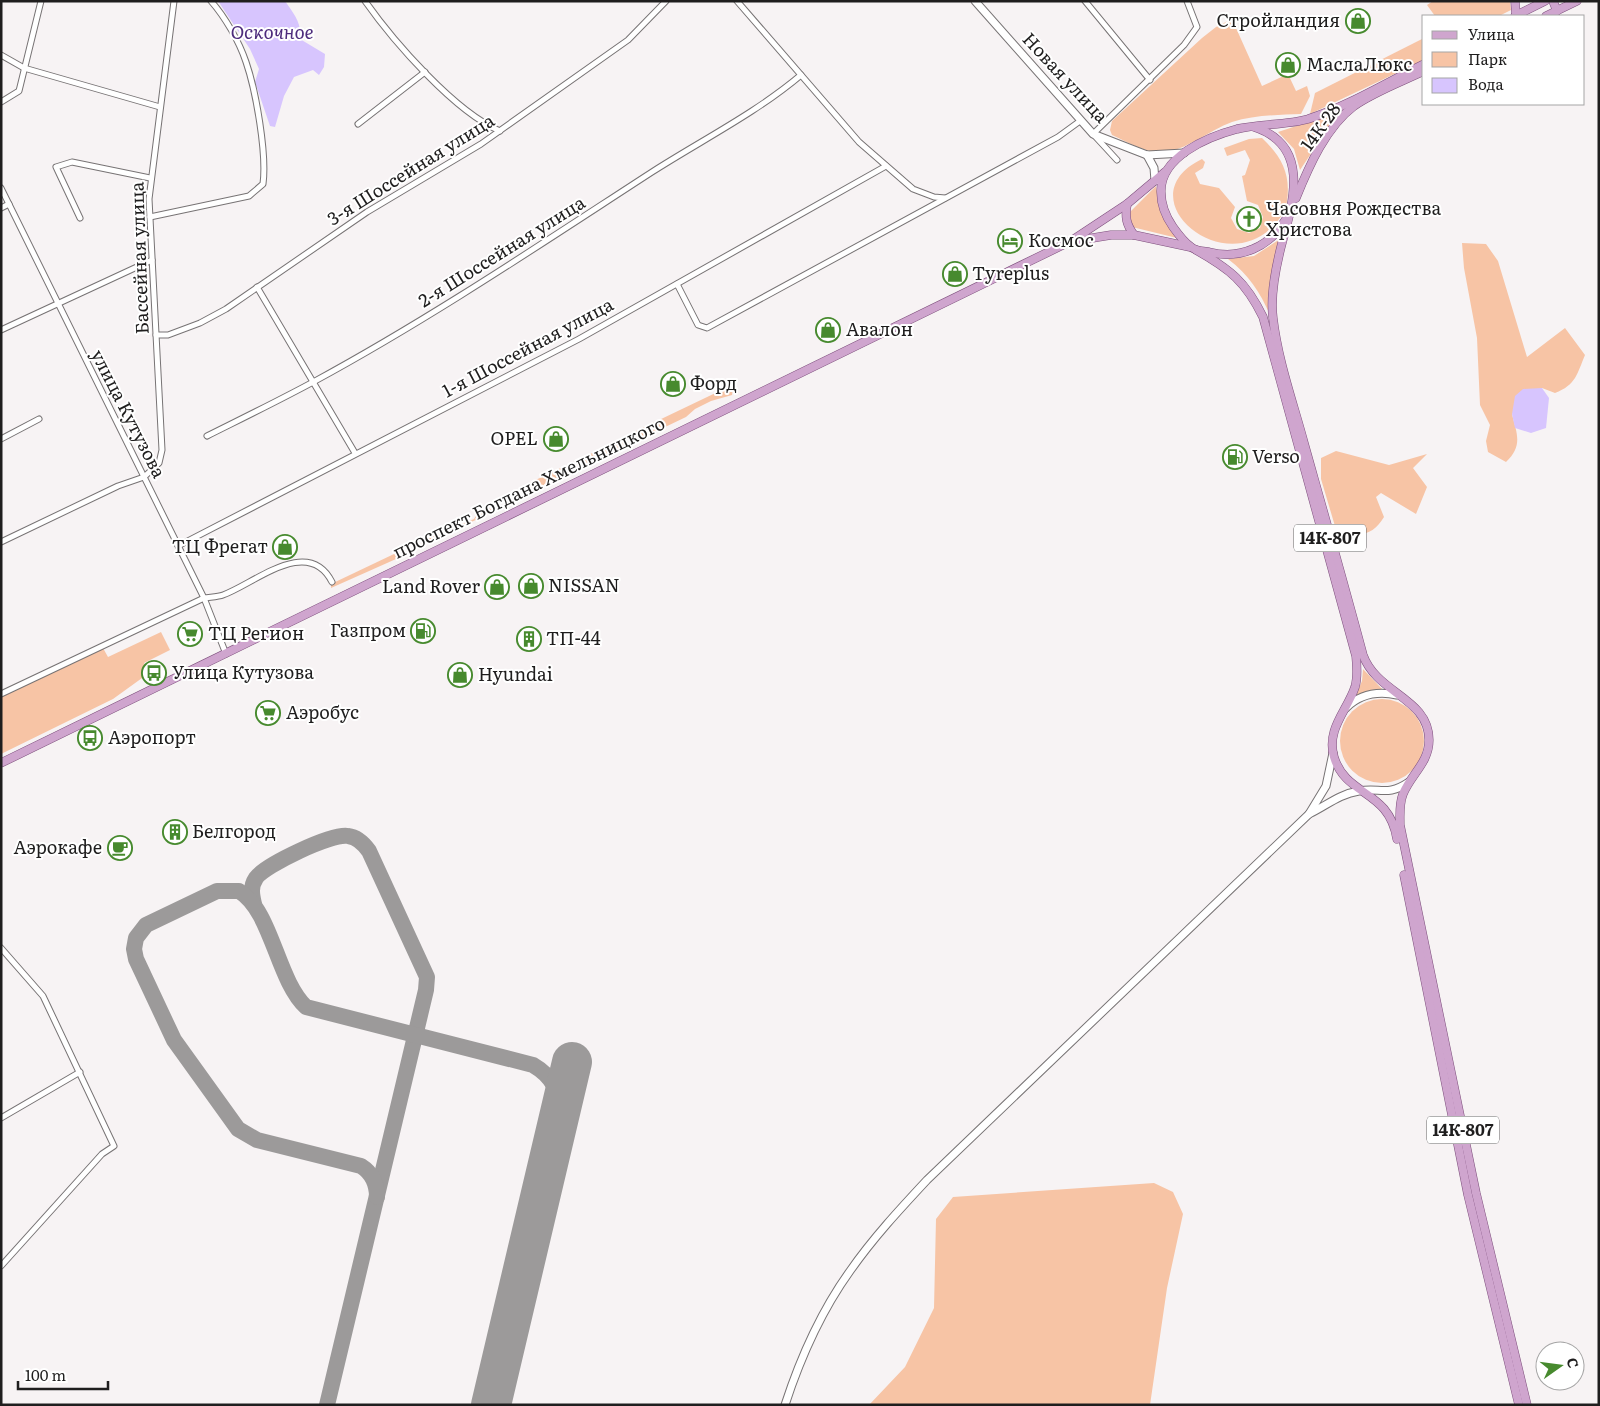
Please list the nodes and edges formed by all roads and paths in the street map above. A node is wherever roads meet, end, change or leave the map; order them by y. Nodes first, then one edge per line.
1 (40, 1) edge
2 (174, 1) edge
3 (211, 1) edge
4 (365, 1) edge
5 (666, 1) edge
6 (737, 1) edge
7 (974, 1) edge
8 (1085, 1) edge
9 (1187, 1) edge
10 (1515, 1) edge
11 (1545, 1) edge
12 (1553, 1) edge
13 (1577, 1) edge
14 (1565, 4) edge
15 (1557, 11) junction
16 (1515, 15) edge
17 (1517, 15) edge
18 (1548, 15) edge
19 (1, 55) edge
20 (1422, 65) edge
21 (24, 68) junction
22 (425, 72) junction
23 (1422, 72) edge
24 (801, 75) junction
25 (1150, 80) junction
26 (1, 102) edge
27 (160, 107) junction
28 (1080, 121) junction
29 (358, 124) dead end
30 (1254, 127) junction
31 (500, 131) junction
32 (1093, 134) junction
33 (1184, 153) junction
34 (1147, 155) junction
35 (1117, 160) dead end
36 (886, 166) junction
37 (1165, 172) junction
38 (150, 178) junction
39 (1155, 181) junction
40 (1, 188) edge
41 (945, 198) junction
42 (9, 204) junction
43 (1127, 204) junction
44 (1, 208) edge
45 (1292, 209) junction
46 (150, 216) junction
47 (80, 218) dead end
48 (1134, 235) junction
49 (1071, 241) junction
50 (1193, 249) junction
51 (152, 260) junction
52 (677, 284) junction
53 (257, 287) junction
54 (57, 303) junction
55 (1, 330) edge
56 (156, 335) junction
57 (315, 381) junction
58 (38, 419) dead end
59 (207, 436) dead end
60 (1, 439) edge
61 (355, 453) junction
62 (144, 478) junction
63 (1, 542) edge
64 (178, 546) junction
65 (332, 582) dead end
66 (204, 598) junction
67 (226, 654) junction
68 (1, 694) edge
69 (1397, 695) junction
70 (1345, 710) junction
71 (1333, 752) junction
72 (1, 763) edge
73 (1409, 782) junction
74 (1361, 790) junction
75 (1308, 814) junction
76 (1, 948) edge
77 (80, 1072) junction
78 (1, 1118) edge
79 (1, 1266) edge
80 (785, 1405) edge
81 (1519, 1405) edge
82 (1527, 1405) edge

1 - 21 street
2 - 27 street, Бассейная улица
3 - 46 street
4 - 22 street
5 - 31 street, 3-я Шоссейная улица
6 - 24 street
7 - 28 main road, Новая улица
8 - 25 street
9 - 25 street
10 - 16 main road
11 - 17 main road
12 - 15 main road
13 - 14 main road
14 - 15 main road
15 - 18 main road
19 - 21 street
20 - 30 main road, 14К-28
21 - 26 street
21 - 27 street
22 - 29 street
22 - 31 street
23 - 45 main road, 14К-28
24 - 36 street
24 - 57 street, 2-я Шоссейная улица
25 - 32 street
27 - 38 street, Бассейная улица
28 - 32 main road, Новая улица
28 - 41 street
30 - 33 main road
30 - 45 main road
31 - 53 street, 3-я Шоссейная улица
32 - 34 main road, Новая улица
32 - 35 street
33 - 34 main road, Новая улица
33 - 37 main road
34 - 39 main road
36 - 41 street
36 - 52 street, 1-я Шоссейная улица
37 - 39 main road
37 - 50 main road
38 - 46 street, Бассейная улица
38 - 47 street
39 - 43 main road, проспект Богдана Хмельницкого
40 - 42 street, улица Кутузова
41 - 52 street
42 - 44 street
42 - 54 street, улица Кутузова
43 - 48 main road
43 - 49 main road, проспект Богдана Хмельницкого
45 - 50 main road
45 - 69 main road, 14К-807
46 - 51 street, Бассейная улица
48 - 49 main road, проспект Богдана Хмельницкого
48 - 50 main road, проспект Богдана Хмельницкого
49 - 67 main road, проспект Богдана Хмельницкого
50 - 70 main road, 14К-807
51 - 54 street
51 - 56 street, Бассейная улица
52 - 61 street, 1-я Шоссейная улица
53 - 56 street, 3-я Шоссейная улица
53 - 57 street
54 - 55 street
54 - 62 street, улица Кутузова
56 - 62 street, Бассейная улица
57 - 59 street, 2-я Шоссейная улица
57 - 61 street
58 - 60 street
61 - 64 street, 1-я Шоссейная улица
62 - 63 street
62 - 64 street, улица Кутузова
64 - 66 street, улица Кутузова
65 - 66 street
66 - 67 street, улица Кутузова
66 - 68 street
67 - 72 main road, проспект Богдана Хмельницкого
69 - 70 main road
69 - 73 main road, 14К-807
70 - 71 main road, 14К-807
71 - 74 main road, 14К-807
71 - 75 main road
73 - 74 main road
73 - 82 main road, 14К-807
74 - 75 main road
74 - 81 main road, 14К-807
75 - 80 main road
76 - 77 street
77 - 78 street
77 - 79 street

